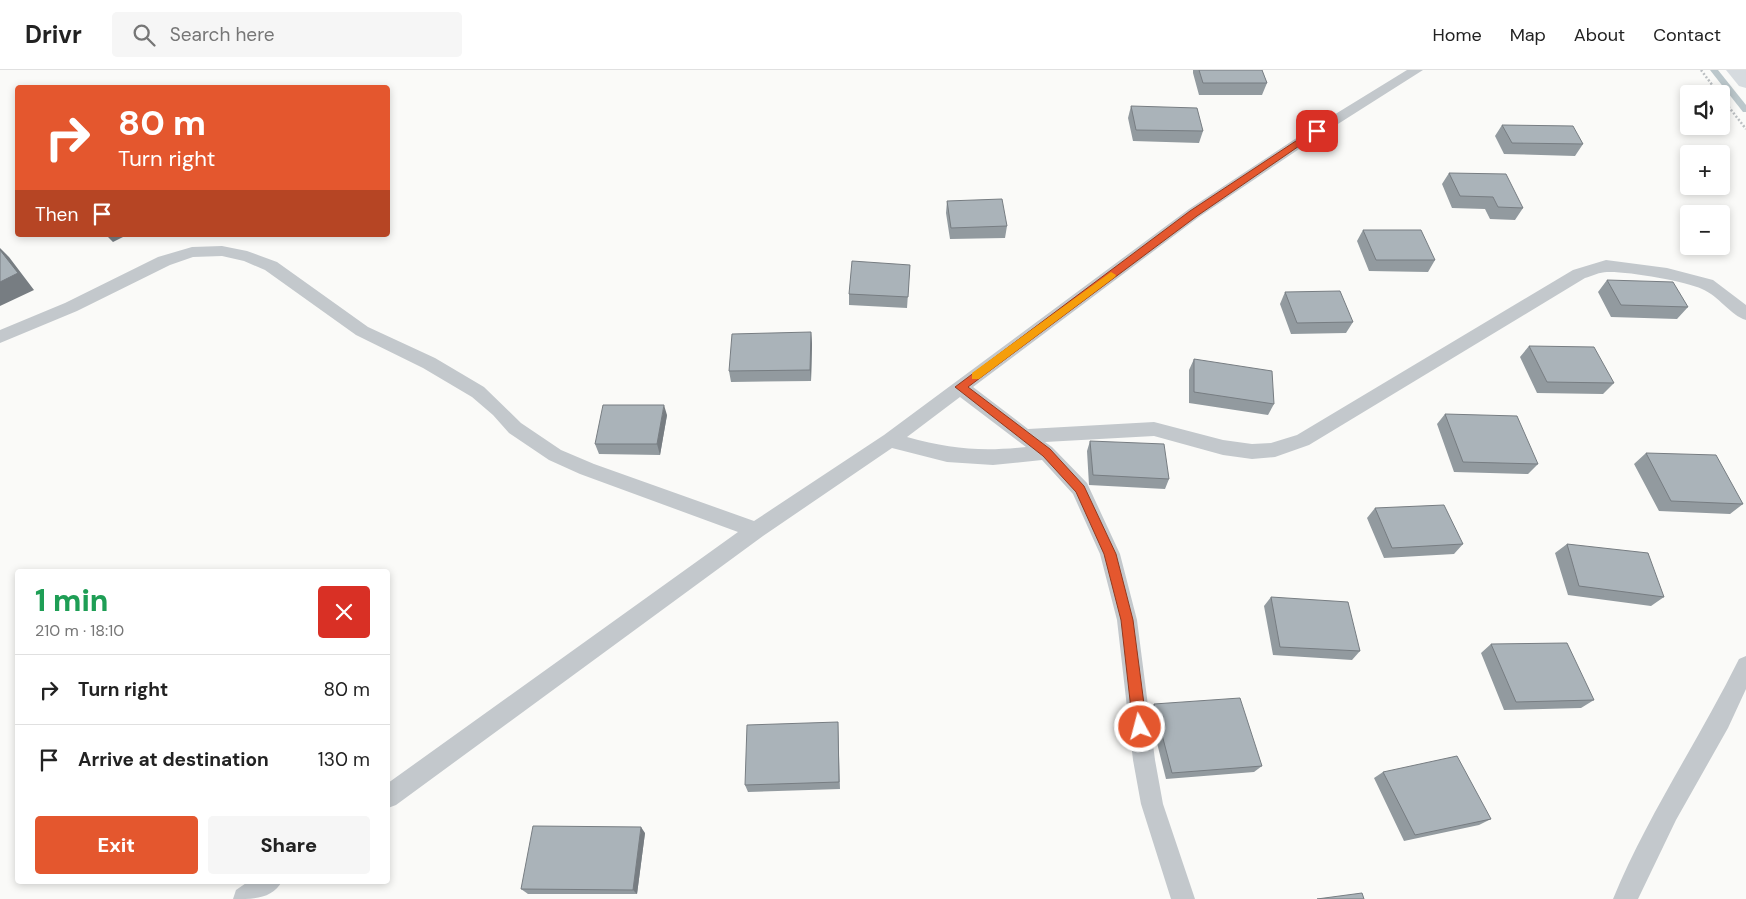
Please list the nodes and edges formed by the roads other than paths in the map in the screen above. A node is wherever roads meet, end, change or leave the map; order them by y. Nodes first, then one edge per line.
1 (1416, 70) edge
2 (1736, 70) edge
3 (1746, 82) edge
4 (1746, 314) edge
5 (0, 337) edge
6 (960, 387) junction
7 (1027, 436) junction
8 (890, 440) junction
9 (1046, 452) junction
10 (756, 530) junction
11 (1746, 666) edge
12 (390, 796) edge
13 (266, 884) edge
14 (245, 899) edge
15 (1183, 899) edge
16 (1625, 899) edge

1 - 6 lane
2 - 3 highway
4 - 7 lane
5 - 10 lane
6 - 7 lane
6 - 8 lane
7 - 9 lane
8 - 9 lane
8 - 10 lane
9 - 15 lane
10 - 12 lane
11 - 16 lane
13 - 14 lane

